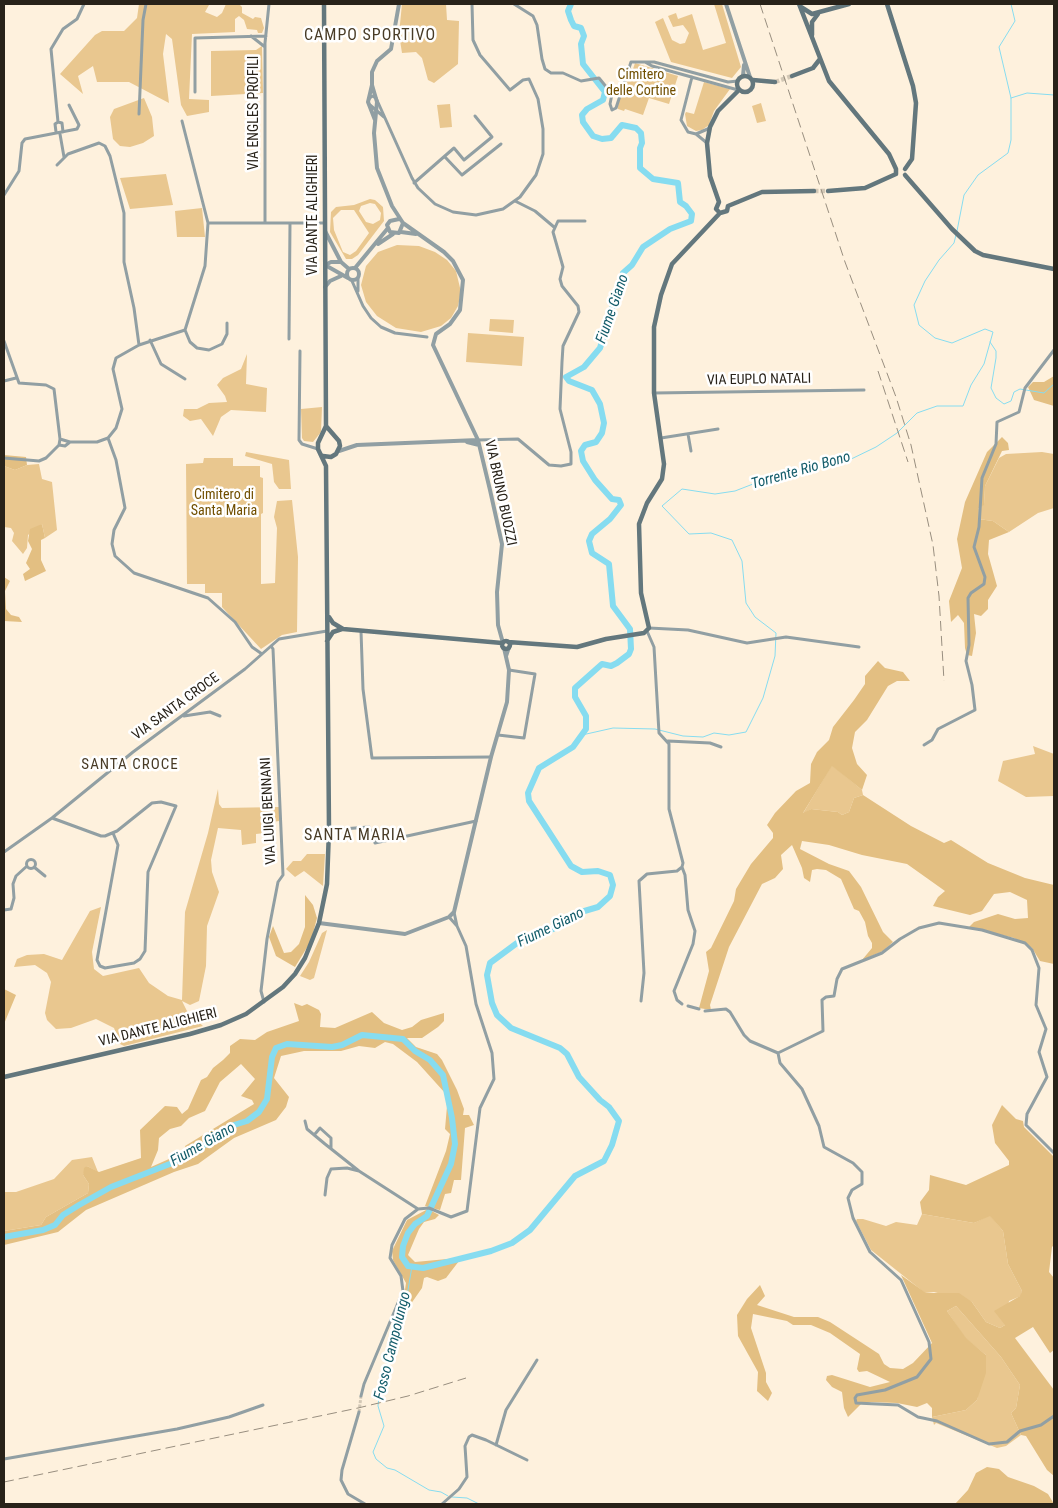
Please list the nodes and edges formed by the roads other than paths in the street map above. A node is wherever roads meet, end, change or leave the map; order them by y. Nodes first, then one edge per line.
1 (84, 4) edge
2 (146, 4) edge
3 (269, 4) edge
4 (324, 4) edge
5 (399, 4) edge
6 (472, 4) edge
7 (514, 4) edge
8 (726, 4) edge
9 (849, 4) edge
10 (887, 4) edge
11 (800, 5) edge
12 (818, 14) junction
13 (251, 36) junction
14 (266, 36) junction
15 (812, 40) junction
16 (265, 48) junction
17 (820, 59) junction
18 (743, 60) junction
19 (644, 62) junction
20 (743, 76) junction
21 (792, 76) tunnel mouth
22 (692, 77) junction
23 (751, 79) junction
24 (738, 81) junction
25 (775, 82) tunnel mouth
26 (372, 85) junction
27 (739, 90) junction
28 (194, 92) dead end
29 (376, 98) junction
30 (368, 99) junction
31 (369, 104) junction
32 (69, 105) dead end
33 (376, 111) junction
34 (139, 114) dead end
35 (475, 116) dead end
36 (384, 118) junction
37 (182, 121) dead end
38 (375, 121) junction
39 (58, 122) junction
40 (710, 127) junction
41 (56, 132) junction
42 (62, 133) junction
43 (696, 134) junction
44 (707, 143) junction
45 (501, 144) dead end
46 (64, 157) junction
47 (446, 158) junction
48 (57, 165) dead end
49 (905, 169) junction
50 (896, 172) junction
51 (905, 175) junction
52 (414, 183) junction
53 (814, 191) tunnel mouth
54 (828, 191) tunnel mouth
55 (4, 195) edge
56 (515, 202) junction
57 (719, 202) junction
58 (392, 206) junction
59 (728, 206) junction
60 (720, 213) junction
61 (393, 219) junction
62 (584, 221) dead end
63 (402, 222) junction
64 (208, 223) junction
65 (265, 223) junction
66 (290, 223) junction
67 (325, 223) junction
68 (554, 227) junction
69 (388, 228) junction
70 (325, 229) junction
71 (401, 232) junction
72 (393, 234) junction
73 (419, 235) junction
74 (374, 247) junction
75 (363, 259) junction
76 (341, 262) junction
77 (325, 265) junction
78 (355, 268) junction
79 (349, 269) junction
80 (1054, 269) edge
81 (359, 271) junction
82 (342, 276) junction
83 (358, 278) junction
84 (350, 280) junction
85 (325, 287) junction
86 (358, 292) junction
87 (227, 324) dead end
88 (185, 330) junction
89 (427, 337) dead end
90 (289, 339) dead end
91 (150, 340) junction
92 (4, 341) edge
93 (139, 345) junction
94 (1054, 350) edge
95 (300, 351) dead end
96 (16, 378) junction
97 (185, 379) dead end
98 (4, 381) edge
99 (864, 390) dead end
100 (654, 393) junction
101 (326, 426) junction
102 (718, 429) dead end
103 (688, 434) junction
104 (333, 436) junction
105 (323, 437) junction
106 (108, 438) junction
107 (661, 438) junction
108 (60, 439) junction
109 (478, 440) junction
110 (70, 442) junction
111 (339, 442) junction
112 (467, 442) junction
113 (59, 445) junction
114 (479, 445) junction
115 (318, 446) junction
116 (348, 446) junction
117 (339, 451) junction
118 (691, 451) dead end
119 (323, 456) junction
120 (331, 457) junction
121 (4, 458) edge
122 (326, 466) junction
123 (330, 628) junction
124 (648, 630) junction
125 (361, 631) junction
126 (499, 631) junction
127 (492, 643) junction
128 (506, 645) junction
129 (271, 646) junction
130 (859, 648) dead end
131 (262, 654) junction
132 (509, 670) junction
133 (182, 716) junction
134 (220, 716) dead end
135 (498, 735) junction
136 (668, 741) junction
137 (924, 745) dead end
138 (721, 747) dead end
139 (491, 757) junction
140 (57, 814) junction
141 (52, 818) junction
142 (58, 820) junction
143 (476, 821) junction
144 (329, 830) junction
145 (113, 833) junction
146 (4, 852) edge
147 (26, 866) junction
148 (34, 867) junction
149 (682, 867) junction
150 (45, 876) dead end
151 (4, 910) edge
152 (454, 912) junction
153 (449, 917) junction
154 (319, 923) junction
155 (457, 926) junction
156 (641, 1001) dead end
157 (264, 1002) junction
158 (682, 1004) dead end
159 (688, 1006) dead end
160 (699, 1009) dead end
161 (705, 1011) dead end
162 (778, 1053) junction
163 (4, 1076) edge
164 (305, 1121) dead end
165 (315, 1135) junction
166 (331, 1148) junction
167 (1054, 1153) edge
168 (359, 1171) junction
169 (325, 1196) dead end
170 (418, 1210) junction
171 (537, 1360) dead end
172 (361, 1396) tunnel mouth
173 (263, 1405) dead end
174 (360, 1412) tunnel mouth
175 (1054, 1416) edge
176 (496, 1445) junction
177 (4, 1459) edge
178 (528, 1460) dead end
179 (442, 1503) edge
180 (364, 1504) edge

1 - 39 street
2 - 34 street
3 - 14 street, VIA ENGLES PROFILI
4 - 67 main road, VIA DANTE ALIGHIERI
5 - 26 street
6 - 56 street
7 - 19 street
8 - 18 street
9 - 12 main road
10 - 49 main road
11 - 12 main road
11 - 15 main road
12 - 15 main road
13 - 14 street
13 - 16 street
13 - 28 street
14 - 16 street, VIA ENGLES PROFILI
15 - 17 main road
16 - 65 street, VIA ENGLES PROFILI
17 - 21 main road
17 - 50 main road
18 - 20 street
18 - 23 street
19 - 22 street
19 - 24 street
20 - 23 main road
20 - 24 main road
22 - 27 street
22 - 43 street
23 - 25 main road
23 - 27 main road
24 - 27 main road
26 - 29 street
26 - 30 street
27 - 40 main road
29 - 30 street
29 - 33 street
29 - 36 street
30 - 31 street
31 - 33 street
31 - 38 street
32 - 42 street
33 - 36 street
33 - 38 street
35 - 47 street
36 - 52 street
37 - 64 street
38 - 58 street
39 - 41 street
39 - 42 street
40 - 43 street
40 - 44 main road
41 - 42 street
41 - 55 street
42 - 46 street
43 - 44 street
44 - 57 main road
45 - 47 street
46 - 48 street
46 - 93 street
47 - 52 street
49 - 50 main road
49 - 51 main road
50 - 51 main road
50 - 54 main road
51 - 80 main road
52 - 56 street
53 - 59 main road
56 - 68 street
57 - 59 main road
57 - 60 main road
58 - 61 street
58 - 63 street
59 - 60 main road
60 - 100 main road
61 - 63 street
61 - 69 street
62 - 68 street
63 - 71 street
63 - 73 street
64 - 65 street
64 - 88 street
65 - 66 street
66 - 67 street
66 - 90 street
67 - 70 main road, VIA DANTE ALIGHIERI
68 - 109 street
69 - 72 street
69 - 74 street
70 - 76 street
70 - 77 main road, VIA DANTE ALIGHIERI
71 - 72 street
71 - 73 street
72 - 74 street
73 - 109 street, VIA BRUNO BUOZZI
74 - 75 street
75 - 78 street
75 - 81 street
76 - 77 street
76 - 79 street
77 - 82 street
77 - 85 main road, VIA DANTE ALIGHIERI
78 - 79 street
78 - 81 street
79 - 84 street
81 - 83 street
82 - 84 street
82 - 85 street
83 - 84 street
83 - 86 street
84 - 86 street
85 - 101 main road, VIA DANTE ALIGHIERI
86 - 89 street
87 - 88 street
88 - 91 street
91 - 93 street
91 - 97 street
92 - 96 street
93 - 106 street
94 - 137 street
95 - 115 street
96 - 98 street
96 - 108 street
99 - 100 street, VIA EUPLO NATALI
100 - 107 main road
101 - 104 main road
101 - 105 main road, VIA DANTE ALIGHIERI
102 - 103 street
103 - 107 street
103 - 118 street
104 - 105 main road
104 - 111 main road
105 - 115 main road, VIA DANTE ALIGHIERI
106 - 110 street
106 - 131 street
107 - 124 main road
108 - 110 street
108 - 113 street
109 - 112 street
109 - 114 street, VIA BRUNO BUOZZI
110 - 113 street
111 - 116 street
111 - 117 main road
112 - 114 street
112 - 116 street
113 - 121 street
114 - 126 street, VIA BRUNO BUOZZI
115 - 119 main road, VIA DANTE ALIGHIERI
116 - 117 street
117 - 120 main road, VIA DANTE ALIGHIERI
119 - 120 main road
119 - 122 main road, VIA DANTE ALIGHIERI
120 - 122 main road, VIA DANTE ALIGHIERI
122 - 123 main road, VIA DANTE ALIGHIERI
123 - 125 main road
123 - 129 street, VIA SANTA CROCE
123 - 144 main road, VIA DANTE ALIGHIERI
124 - 128 main road
124 - 130 street
124 - 136 street
125 - 127 main road
125 - 139 street
126 - 127 street
126 - 128 street
127 - 128 main road
128 - 132 street
129 - 131 street, VIA SANTA CROCE
129 - 157 street, VIA LUIGI BENNANI
131 - 133 street, VIA SANTA CROCE
132 - 135 street
132 - 135 street
133 - 134 street
133 - 140 street, VIA SANTA CROCE
135 - 139 street
136 - 138 street
136 - 149 street
139 - 143 street
140 - 141 street, VIA SANTA CROCE
140 - 142 street
141 - 142 street
141 - 146 street, VIA SANTA CROCE
142 - 145 street
143 - 144 street
143 - 152 street
144 - 154 main road, VIA DANTE ALIGHIERI
145 - 145 street
147 - 148 street
147 - 148 street
147 - 151 street
148 - 150 street
149 - 156 street
149 - 158 street
152 - 153 street
152 - 155 street
153 - 154 street
153 - 155 street
154 - 157 main road, VIA DANTE ALIGHIERI
155 - 170 street
157 - 163 main road, VIA DANTE ALIGHIERI
159 - 160 street
161 - 162 street
162 - 167 street
162 - 175 street
164 - 165 street
165 - 166 street
165 - 166 street
166 - 168 street
168 - 169 street
168 - 170 street
170 - 172 street
171 - 176 street
173 - 177 street
174 - 180 street
176 - 178 street
176 - 179 street

